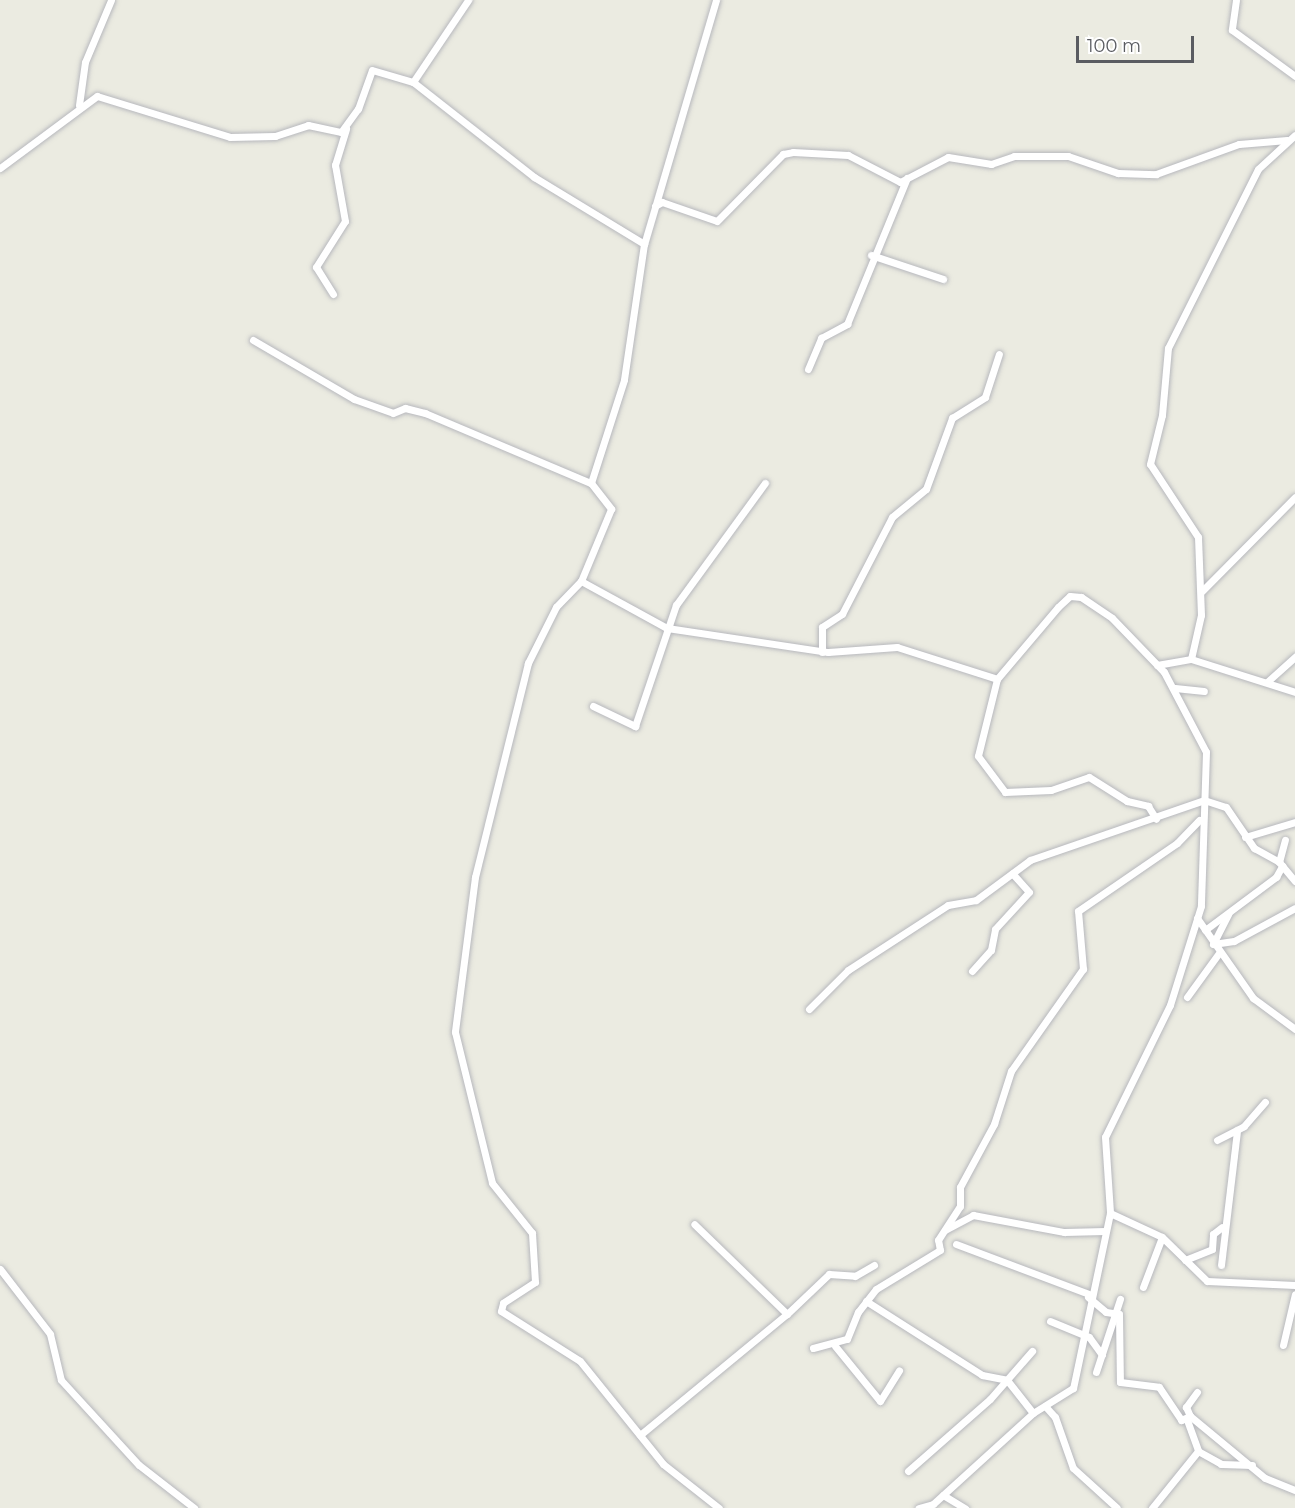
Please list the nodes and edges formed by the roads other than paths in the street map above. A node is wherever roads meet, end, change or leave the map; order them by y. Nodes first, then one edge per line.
1 (111, 0) edge
2 (468, 0) edge
3 (716, 0) edge
4 (1236, 0) edge
5 (1295, 76) edge
6 (413, 82) junction
7 (79, 105) junction
8 (347, 127) junction
9 (1295, 135) edge
10 (1287, 140) junction
11 (0, 168) edge
12 (908, 175) junction
13 (655, 206) junction
14 (644, 244) junction
15 (871, 255) junction
16 (943, 279) dead end
17 (333, 294) dead end
18 (253, 340) dead end
19 (999, 354) dead end
20 (808, 369) dead end
21 (591, 483) junction
22 (765, 483) dead end
23 (1295, 497) edge
24 (581, 581) junction
25 (1202, 591) junction
26 (667, 628) junction
27 (822, 652) junction
28 (1295, 657) edge
29 (1191, 659) junction
30 (1157, 665) junction
31 (997, 679) junction
32 (1267, 682) junction
33 (1175, 688) junction
34 (1204, 692) dead end
35 (1295, 692) edge
36 (593, 706) dead end
37 (1204, 800) junction
38 (1201, 814) junction
39 (1156, 819) junction
40 (1295, 822) edge
41 (1245, 837) junction
42 (1285, 840) dead end
43 (1280, 864) junction
44 (1012, 873) junction
45 (1295, 881) edge
46 (1295, 908) edge
47 (1228, 914) junction
48 (1197, 918) junction
49 (1205, 930) junction
50 (1213, 944) junction
51 (1219, 953) junction
52 (972, 971) dead end
53 (1187, 997) dead end
54 (809, 1009) dead end
55 (1295, 1029) edge
56 (1265, 1102) dead end
57 (1237, 1130) junction
58 (1217, 1140) dead end
59 (1110, 1213) junction
60 (694, 1224) dead end
61 (1222, 1227) junction
62 (945, 1230) junction
63 (1105, 1231) junction
64 (1162, 1237) junction
65 (956, 1244) dead end
66 (1185, 1260) junction
67 (874, 1265) dead end
68 (1221, 1265) dead end
69 (0, 1269) edge
70 (1295, 1285) edge
71 (1143, 1287) dead end
72 (1295, 1294) edge
73 (1089, 1295) junction
74 (1120, 1299) dead end
75 (866, 1301) junction
76 (787, 1314) junction
77 (1114, 1314) junction
78 (1050, 1321) dead end
79 (1084, 1335) junction
80 (1283, 1345) dead end
81 (834, 1346) junction
82 (813, 1348) dead end
83 (1032, 1351) dead end
84 (1102, 1355) junction
85 (899, 1371) dead end
86 (1096, 1372) dead end
87 (1007, 1380) junction
88 (1197, 1392) dead end
89 (1045, 1406) junction
90 (1033, 1413) junction
91 (1189, 1418) junction
92 (640, 1435) junction
93 (1198, 1451) junction
94 (1252, 1465) junction
95 (908, 1471) dead end
96 (1295, 1490) edge
97 (943, 1495) junction
98 (194, 1508) edge
99 (719, 1508) edge
100 (919, 1508) edge
101 (965, 1508) edge
102 (1117, 1508) edge
103 (1152, 1508) edge

1 - 7 street
2 - 6 street
3 - 13 street
4 - 5 street
6 - 8 street
6 - 14 street
7 - 8 street
7 - 11 street
8 - 17 street
9 - 10 street
10 - 12 street
10 - 25 street
12 - 13 street
12 - 15 street
13 - 14 street
14 - 21 street
15 - 16 street
15 - 20 street
18 - 21 street
19 - 27 street
21 - 24 street
22 - 26 street
23 - 25 street
24 - 26 street
24 - 92 street
25 - 29 street
26 - 27 street
26 - 36 street
27 - 31 street
28 - 32 street
29 - 30 street
29 - 32 street
30 - 31 street
30 - 33 street
31 - 39 street
32 - 35 street
33 - 34 street
33 - 37 street
37 - 38 street
37 - 39 street
37 - 41 street
38 - 48 street
38 - 62 street
39 - 44 street
40 - 41 street
41 - 43 street
42 - 43 street
43 - 45 street
43 - 47 street
44 - 52 street
44 - 54 street
46 - 50 street
47 - 49 street
47 - 50 street
48 - 49 street
48 - 59 street
49 - 50 street
50 - 51 street
51 - 53 street
51 - 55 street
56 - 57 street
57 - 58 street
57 - 61 street
59 - 63 street
59 - 64 street
60 - 76 street
61 - 66 street
61 - 68 street
62 - 63 street
62 - 75 street
63 - 73 street
64 - 66 street
64 - 71 street
65 - 73 street
66 - 70 street
67 - 76 street
69 - 98 street
72 - 80 street
73 - 77 street
73 - 79 street
74 - 77 street
75 - 81 street
75 - 87 street
76 - 92 street
77 - 84 street
77 - 91 street
78 - 79 street
79 - 84 street
79 - 89 street
81 - 82 street
81 - 85 street
83 - 87 street
84 - 86 street
87 - 90 street
87 - 95 street
88 - 91 street
89 - 90 street
89 - 102 street
90 - 97 street
91 - 93 street
91 - 94 street
92 - 99 street
93 - 94 street
93 - 103 street
94 - 96 street
97 - 100 street
97 - 101 street

